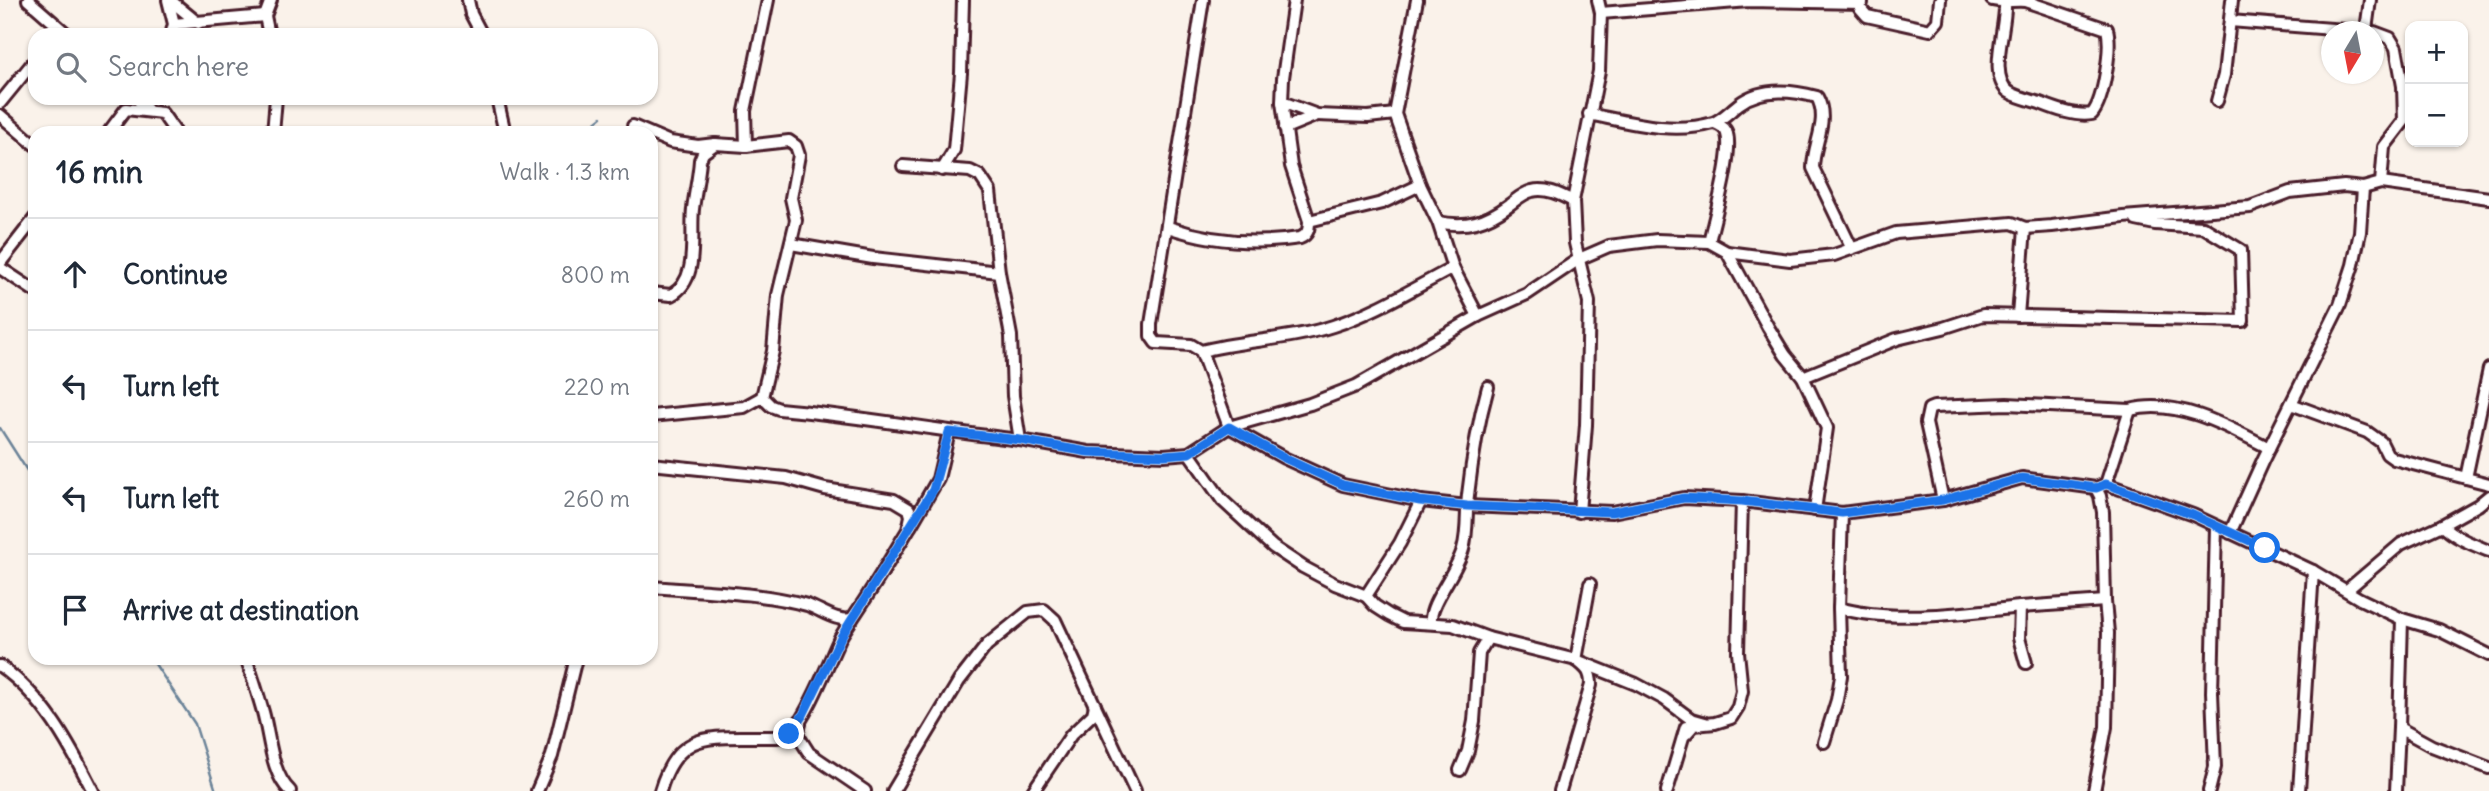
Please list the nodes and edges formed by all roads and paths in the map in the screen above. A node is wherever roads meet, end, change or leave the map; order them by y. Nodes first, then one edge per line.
1 (29, 0) edge
2 (169, 0) edge
3 (271, 0) edge
4 (468, 0) edge
5 (768, 0) edge
6 (963, 0) edge
7 (1203, 0) edge
8 (1294, 0) edge
9 (1417, 0) edge
10 (1598, 0) edge
11 (1788, 0) edge
12 (1940, 0) edge
13 (1993, 0) edge
14 (2232, 0) edge
15 (2370, 0) edge
16 (1862, 2) edge
17 (2005, 3) junction
18 (1601, 13) junction
19 (265, 16) junction
20 (2230, 21) junction
21 (2370, 21) edge
22 (198, 23) junction
23 (56, 28) edge
24 (173, 28) edge
25 (180, 28) edge
26 (268, 28) edge
27 (478, 28) edge
28 (2321, 29) edge
29 (2384, 36) edge
30 (28, 69) edge
31 (2217, 101) dead end
32 (1282, 102) junction
33 (0, 103) edge
34 (142, 105) edge
35 (148, 105) edge
36 (275, 105) edge
37 (499, 105) edge
38 (147, 110) junction
39 (1395, 114) junction
40 (1589, 114) junction
41 (0, 115) edge
42 (1317, 115) junction
43 (1715, 123) junction
44 (113, 126) edge
45 (171, 126) edge
46 (274, 126) edge
47 (504, 126) edge
48 (1285, 128) junction
49 (658, 137) edge
50 (28, 139) edge
51 (715, 144) junction
52 (746, 146) junction
53 (903, 166) dead end
54 (942, 170) junction
55 (2381, 183) junction
56 (1420, 185) junction
57 (2363, 188) junction
58 (2489, 198) edge
59 (1573, 201) junction
60 (2123, 217) junction
61 (1309, 221) junction
62 (1438, 222) junction
63 (28, 227) edge
64 (1168, 227) junction
65 (2025, 228) junction
66 (1709, 243) junction
67 (791, 244) junction
68 (1851, 247) junction
69 (1727, 252) junction
70 (1579, 259) junction
71 (0, 262) edge
72 (0, 268) edge
73 (1453, 268) junction
74 (999, 272) junction
75 (28, 286) edge
76 (658, 294) edge
77 (1478, 316) junction
78 (2018, 316) junction
79 (1201, 351) junction
80 (2489, 369) edge
81 (1803, 377) junction
82 (1488, 387) dead end
83 (762, 397) junction
84 (2291, 404) junction
85 (2130, 410) junction
86 (658, 415) edge
87 (1229, 427) junction
88 (949, 432) junction
89 (1020, 440) junction
90 (2269, 448) junction
91 (1189, 453) junction
92 (658, 465) edge
93 (2466, 478) junction
94 (2489, 484) edge
95 (2101, 486) junction
96 (2489, 496) edge
97 (1943, 500) junction
98 (1420, 501) junction
99 (1742, 501) junction
100 (1467, 506) junction
101 (1815, 510) junction
102 (1579, 512) junction
103 (1842, 513) junction
104 (2442, 525) junction
105 (2216, 527) junction
106 (908, 530) junction
107 (2230, 533) junction
108 (2489, 551) edge
109 (2313, 572) junction
110 (1590, 584) dead end
111 (658, 588) edge
112 (2347, 590) junction
113 (1366, 596) junction
114 (2105, 601) junction
115 (2020, 607) junction
116 (1839, 608) junction
117 (837, 618) junction
118 (852, 619) junction
119 (2402, 619) junction
120 (1432, 623) junction
121 (841, 637) junction
122 (1488, 638) junction
123 (2489, 655) edge
124 (1576, 660) junction
125 (2026, 663) dead end
126 (248, 665) edge
127 (574, 665) edge
128 (0, 666) edge
129 (1095, 705) junction
130 (1683, 713) junction
131 (803, 715) junction
132 (1705, 723) junction
133 (2399, 728) junction
134 (1686, 734) junction
135 (1824, 743) dead end
136 (2489, 768) edge
137 (1460, 770) dead end
138 (93, 791) edge
139 (290, 791) edge
140 (537, 791) edge
141 (660, 791) edge
142 (865, 791) edge
143 (893, 791) edge
144 (1033, 791) edge
145 (1135, 791) edge
146 (1560, 791) edge
147 (1667, 791) edge
148 (2094, 791) edge
149 (2209, 791) edge
150 (2299, 791) edge
151 (2396, 791) edge

1 - 23 street
2 - 22 street
2 - 24 street
3 - 19 street
4 - 27 street
5 - 52 street
6 - 54 street
7 - 64 street
8 - 32 street
9 - 39 street
10 - 18 street
11 - 16 street
11 - 18 street
12 - 16 street
13 - 17 street
14 - 20 street
15 - 21 street
17 - 17 street
18 - 40 street
19 - 22 street
19 - 26 street
20 - 28 street
20 - 31 street
22 - 25 street
29 - 55 street
30 - 33 street
32 - 42 street
32 - 48 street
34 - 38 street
35 - 38 street
36 - 46 street
37 - 47 street
38 - 44 street
38 - 45 street
39 - 42 street
39 - 56 street
40 - 43 street
40 - 59 street
41 - 50 street
42 - 48 street
43 - 66 street
43 - 68 street
48 - 61 street
49 - 51 street
51 - 52 street
51 - 76 street
52 - 67 street
53 - 54 street
54 - 74 street
55 - 57 street
55 - 58 street
56 - 61 street
56 - 62 street
57 - 60 street
57 - 84 street
59 - 62 street
59 - 70 street
60 - 65 street
60 - 78 street
61 - 64 street
62 - 73 street
63 - 71 street
64 - 79 street
65 - 68 street
65 - 78 street
66 - 69 street
66 - 70 street
67 - 74 street
67 - 83 street
68 - 69 street
69 - 81 street
70 - 77 street
70 - 102 street
72 - 75 street
73 - 77 street
73 - 79 street
74 - 89 street
77 - 87 street
78 - 81 street
79 - 87 street
80 - 93 street
81 - 101 street
82 - 100 street
83 - 86 street
83 - 88 street
84 - 90 street
84 - 93 street
85 - 90 street
85 - 95 street
85 - 97 street
87 - 91 street
87 - 98 street
88 - 89 street
88 - 106 street
89 - 91 street
90 - 107 street
91 - 113 street
92 - 106 street
93 - 94 street
95 - 97 street
95 - 105 street
95 - 114 street
96 - 104 street
97 - 103 street
98 - 100 street
98 - 113 street
99 - 101 street
99 - 102 street
99 - 132 street
100 - 102 street
100 - 120 street
101 - 103 street
103 - 116 street
104 - 108 street
104 - 112 street
105 - 107 street
105 - 149 street
106 - 118 street
107 - 109 street
109 - 112 street
109 - 150 street
110 - 124 street
111 - 117 street
112 - 119 street
113 - 120 street
114 - 115 street
114 - 148 street
115 - 116 street
115 - 125 street
116 - 135 street
117 - 118 street
117 - 121 street
118 - 121 street
119 - 123 street
119 - 133 street
120 - 122 street
121 - 131 street
122 - 124 street
122 - 137 street
124 - 130 street
124 - 146 street
126 - 139 street
127 - 140 street
128 - 138 street
129 - 143 street
129 - 144 street
129 - 145 street
130 - 132 street
130 - 134 street
131 - 141 street
131 - 142 street
132 - 134 street
133 - 136 street
133 - 151 street
134 - 147 street

